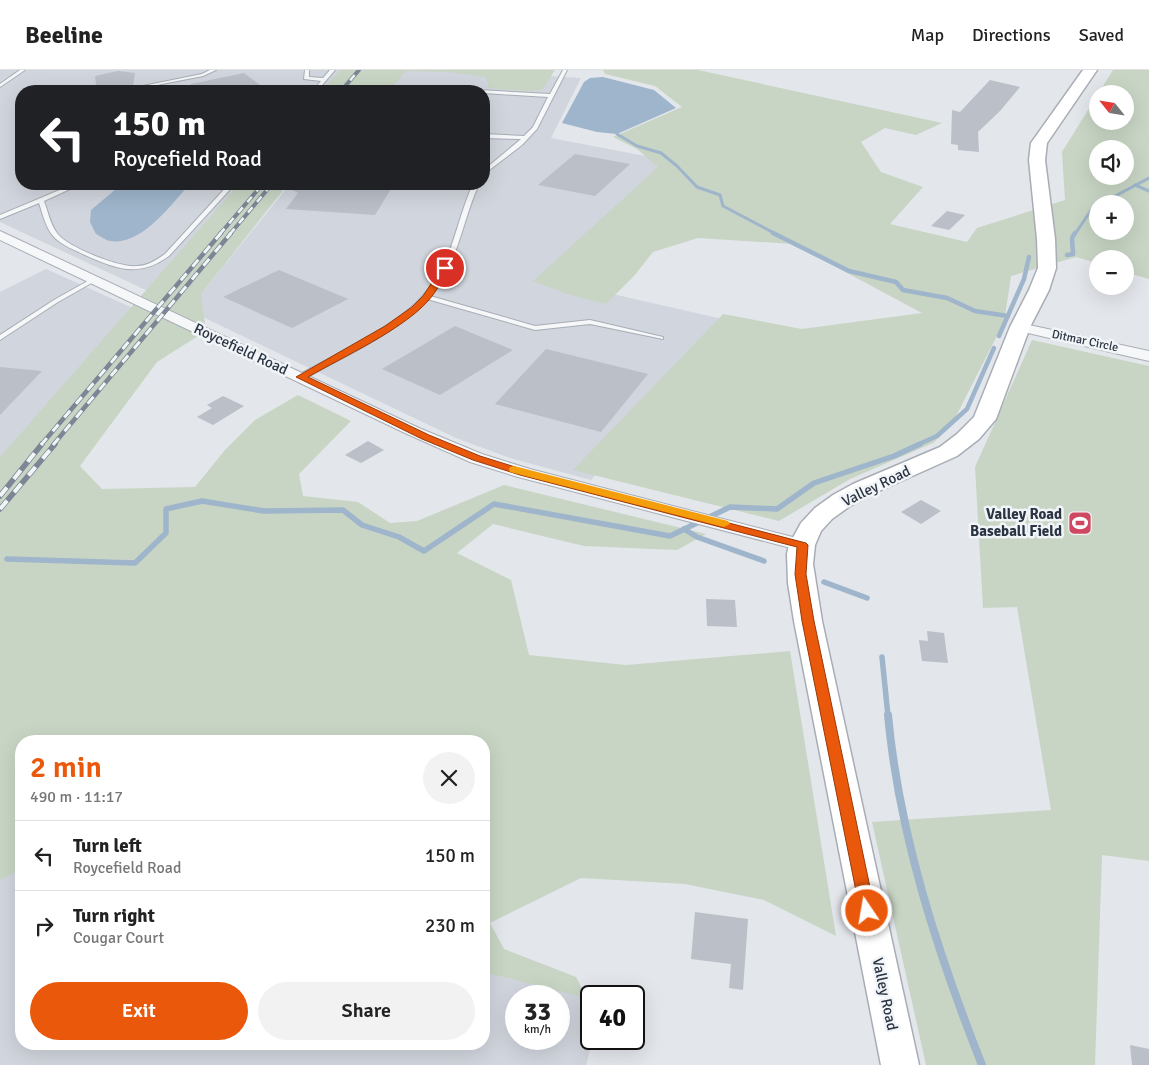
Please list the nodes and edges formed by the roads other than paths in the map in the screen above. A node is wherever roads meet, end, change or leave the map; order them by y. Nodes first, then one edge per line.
1 (23, 70) edge
2 (214, 70) edge
3 (308, 70) edge
4 (333, 70) edge
5 (565, 70) edge
6 (1090, 70) edge
7 (324, 80) junction
8 (151, 85) edge
9 (319, 85) edge
10 (0, 86) edge
11 (490, 92) edge
12 (552, 96) junction
13 (490, 136) edge
14 (526, 138) junction
15 (490, 167) edge
16 (65, 190) edge
17 (227, 190) edge
18 (474, 190) edge
19 (41, 201) junction
20 (0, 217) edge
21 (0, 235) edge
22 (93, 280) junction
23 (427, 298) junction
24 (24, 322) junction
25 (1020, 327) junction
26 (0, 330) edge
27 (0, 338) edge
28 (661, 338) dead end
29 (1149, 356) edge
30 (301, 377) junction
31 (802, 545) junction
32 (900, 1065) edge

1 - 10 lane
2 - 8 lane
3 - 7 lane
4 - 7 lane
5 - 12 lane
6 - 25 street, Valley Road
7 - 9 lane
11 - 12 lane
12 - 14 lane
13 - 14 lane
14 - 15 lane
16 - 19 lane
17 - 19 lane
18 - 23 lane
19 - 20 lane
21 - 22 street, Roycefield Road
22 - 24 lane
22 - 30 street, Roycefield Road
23 - 28 lane
23 - 30 lane
24 - 26 lane
24 - 27 lane
25 - 29 street, Ditmar Circle
25 - 31 street, Valley Road
30 - 31 street, Roycefield Road
31 - 32 street, Valley Road

